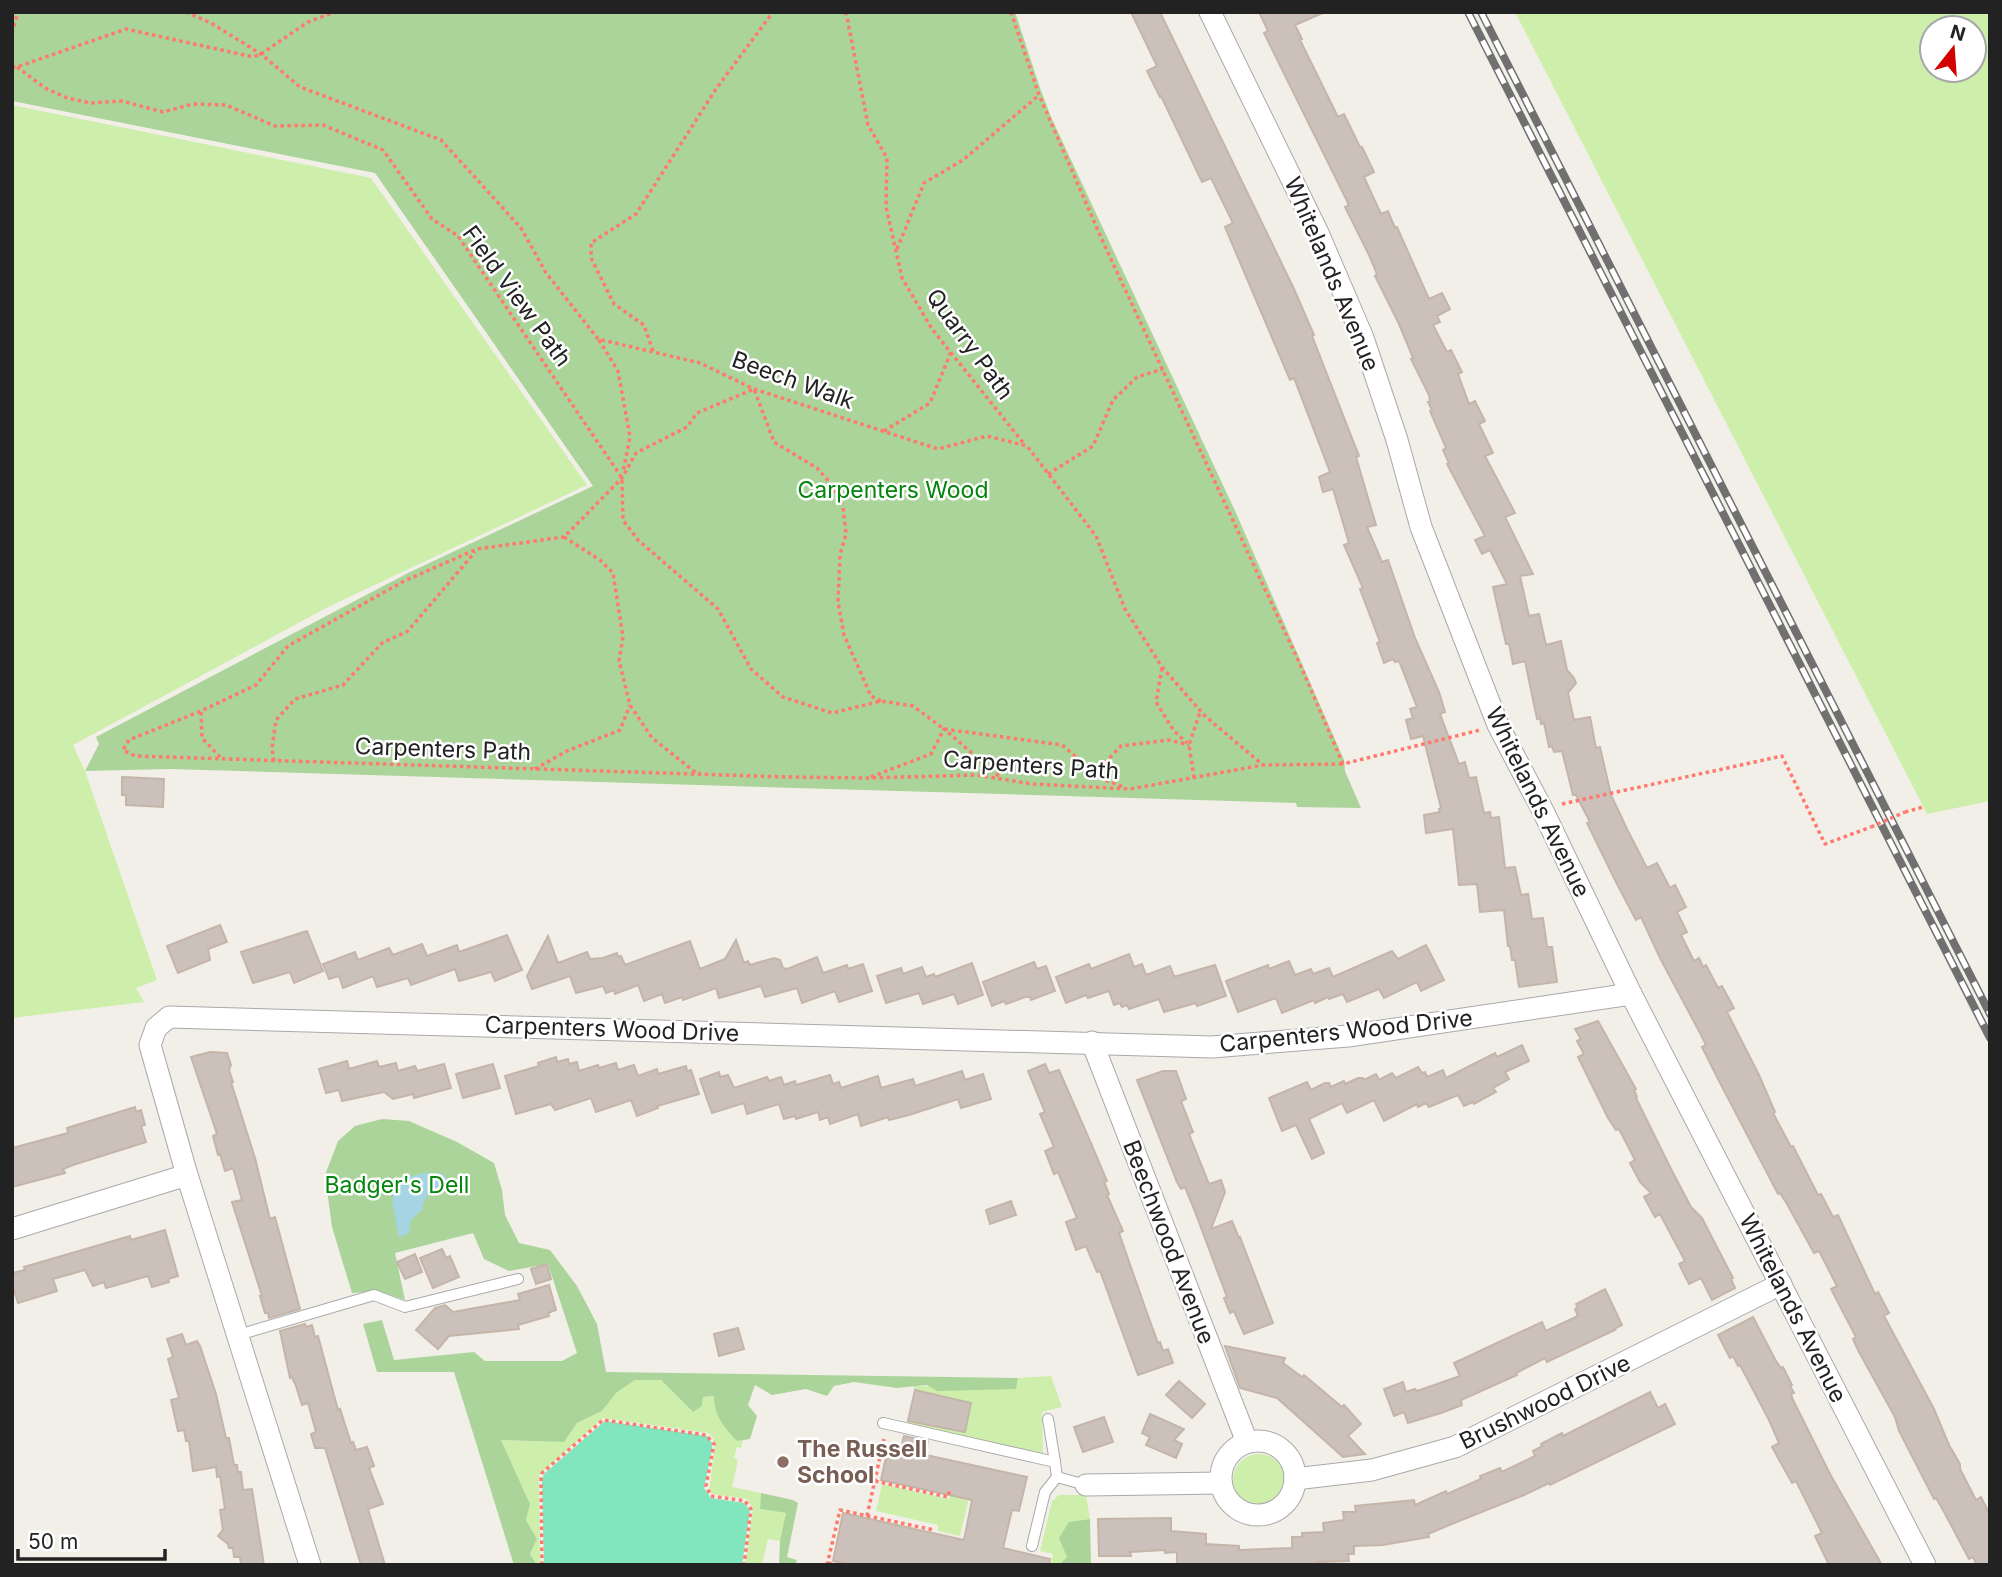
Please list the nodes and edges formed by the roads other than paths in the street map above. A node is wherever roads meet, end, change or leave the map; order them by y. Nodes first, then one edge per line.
1 (1210, 12) edge
2 (1631, 994) junction
3 (1092, 1042) junction
4 (187, 1175) junction
5 (12, 1230) edge
6 (518, 1279) dead end
7 (1781, 1284) junction
8 (238, 1335) junction
9 (1048, 1419) dead end
10 (886, 1423) road end
11 (1247, 1442) junction
12 (1055, 1462) junction
13 (1057, 1477) junction
14 (1295, 1479) junction
15 (1222, 1483) junction
16 (1086, 1485) joint
17 (1032, 1546) dead end
18 (310, 1565) edge
19 (1925, 1565) edge

1 - 2 street, Whitelands Avenue
2 - 3 street, Carpenters Wood Drive
2 - 7 street, Whitelands Avenue
3 - 4 street, Carpenters Wood Drive
3 - 11 street, Beechwood Avenue
4 - 5 street
4 - 8 street, Carpenters Wood Drive
6 - 8 lane
7 - 14 street, Brushwood Drive
7 - 19 street, Whitelands Avenue
8 - 18 street, Carpenters Wood Drive
9 - 12 lane
10 - 12 lane
11 - 14 street
11 - 15 street
12 - 13 lane
13 - 16 lane
13 - 17 lane
14 - 15 street
15 - 16 street

